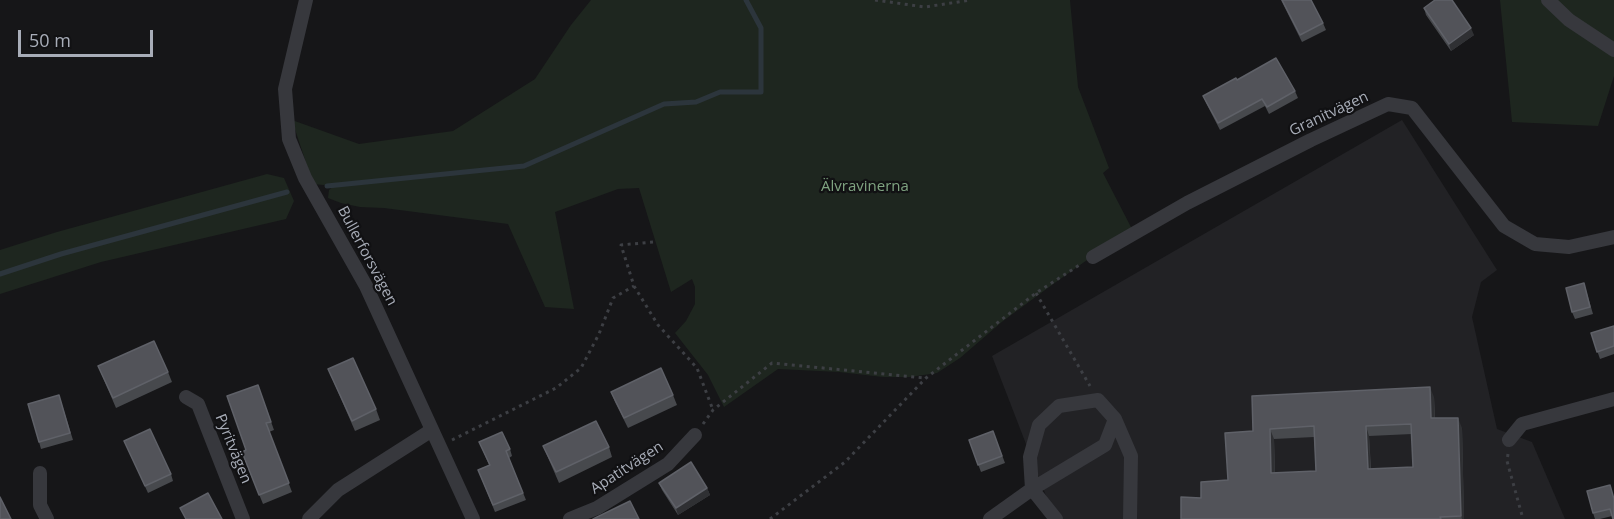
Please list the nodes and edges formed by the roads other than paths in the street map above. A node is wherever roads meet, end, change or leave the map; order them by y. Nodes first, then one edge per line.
1 (306, 0) edge
2 (1548, 0) edge
3 (1614, 50) edge
4 (1614, 237) edge
5 (1093, 257) road end
6 (186, 397) dead end
7 (1614, 399) edge
8 (1115, 419) junction
9 (432, 430) junction
10 (695, 435) road end
11 (1509, 440) road end
12 (40, 473) dead end
13 (1032, 489) junction
14 (46, 519) edge
15 (243, 519) edge
16 (309, 519) edge
17 (472, 519) edge
18 (570, 519) edge
19 (990, 519) edge
20 (1056, 519) edge
21 (1130, 519) edge

1 - 9 street, Bullerforsvägen
2 - 3 street
4 - 5 street, Granitvägen
6 - 15 street, Pyritvägen
7 - 11 street
8 - 13 street
8 - 13 street
8 - 21 street
9 - 16 street
9 - 17 street, Bullerforsvägen
10 - 18 street, Apatitvägen
12 - 14 street
13 - 19 street
13 - 20 street

